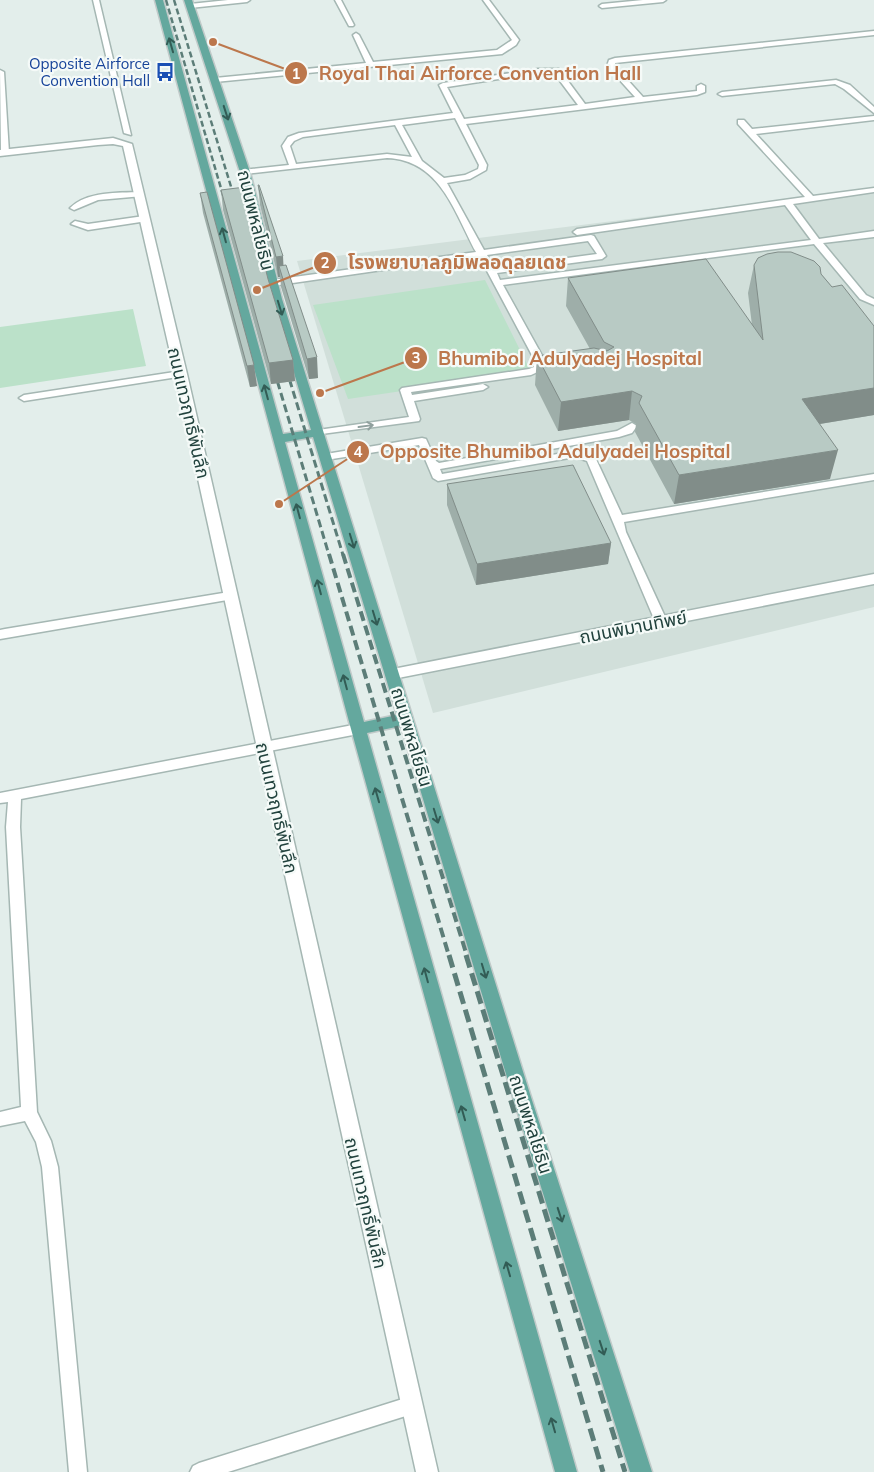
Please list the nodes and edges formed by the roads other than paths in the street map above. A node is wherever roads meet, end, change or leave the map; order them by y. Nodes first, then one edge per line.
1 (96, 0) edge
2 (159, 0) edge
3 (247, 0) edge
4 (338, 0) edge
5 (486, 0) edge
6 (663, 0) edge
7 (189, 3) edge
8 (602, 6) edge
9 (351, 26) dead end
10 (874, 33) edge
11 (356, 35) dead end
12 (371, 65) junction
13 (0, 72) edge
14 (215, 80) junction
15 (0, 85) edge
16 (701, 86) dead end
17 (722, 94) dead end
18 (637, 100) junction
19 (583, 107) junction
20 (874, 111) edge
21 (460, 118) junction
22 (874, 118) edge
23 (741, 122) dead end
24 (397, 123) junction
25 (750, 132) junction
26 (128, 138) junction
27 (2, 153) edge
28 (418, 161) junction
29 (293, 166) junction
30 (245, 172) junction
31 (442, 181) junction
32 (874, 190) edge
33 (140, 194) junction
34 (811, 199) junction
35 (787, 202) junction
36 (74, 208) dead end
37 (144, 220) junction
38 (75, 224) dead end
39 (874, 234) edge
40 (816, 241) junction
41 (479, 249) junction
42 (492, 271) junction
43 (272, 283) junction
44 (498, 283) junction
45 (874, 302) edge
46 (181, 374) junction
47 (542, 378) edge
48 (24, 398) dead end
49 (408, 399) junction
50 (632, 426) dead end
51 (419, 430) junction
52 (318, 433) junction
53 (278, 439) junction
54 (326, 457) junction
55 (432, 463) junction
56 (874, 477) edge
57 (618, 519) junction
58 (874, 579) edge
59 (229, 596) junction
60 (661, 621) junction
61 (0, 635) edge
62 (393, 674) junction
63 (406, 719) junction
64 (358, 729) junction
65 (263, 747) junction
66 (15, 795) junction
67 (0, 798) edge
68 (29, 1113) junction
69 (0, 1119) edge
70 (412, 1405) junction
71 (78, 1472) edge
72 (199, 1472) edge
73 (427, 1472) edge
74 (566, 1472) edge
75 (641, 1472) edge

1 - 26 lane
53 -> 2 main road, ถนนพหลโยธิน
3 - 7 lane
4 - 9 lane
5 - 12 lane
6 - 8 lane
7 - 14 main road, ถนนพหลโยธิน
10 - 18 lane
11 - 12 lane
12 - 14 lane
13 - 15 lane
14 -> 30 main road, ถนนพหลโยธิน
15 - 27 lane
16 - 18 lane
17 - 20 lane
18 - 19 lane
19 - 21 lane
19 - 21 lane
21 - 24 lane
21 - 31 lane
22 - 25 lane
23 - 25 lane
24 - 28 lane
24 - 29 lane
25 - 34 lane
26 - 27 street
26 - 33 street, ถนนเทวฤทธิ์พันลึก
28 - 29 lane
28 - 31 lane
29 - 30 lane
30 - 43 main road, ถนนพหลโยธิน
31 - 41 lane
32 - 34 lane
33 - 36 lane
33 - 37 street, ถนนเทวฤทธิ์พันลึก
34 - 35 lane
35 - 40 lane
35 - 41 lane
37 - 38 lane
37 - 46 street, ถนนเทวฤทธิ์พันลึก
39 - 40 lane
40 - 44 lane
40 - 45 lane
41 - 42 lane
41 - 42 lane
41 - 43 lane
42 - 44 lane
43 -> 52 main road, ถนนพหลโยธิน
44 - 49 lane
46 - 48 lane
46 - 59 street, ถนนเทวฤทธิ์พันลึก
47 - 49 lane
49 - 51 lane
50 - 55 lane
52 -> 51 lane
51 - 54 lane
51 - 55 lane
52 - 53 main road
52 - 54 main road, ถนนพหลโยธิน
64 -> 53 main road, ถนนพหลโยธิน
54 -> 62 main road, ถนนพหลโยธิน
55 - 57 lane
56 - 57 lane
57 - 60 lane
58 - 60 street, ถนนพิมานทิพย์
59 - 61 lane
59 - 65 street, ถนนเทวฤทธิ์พันลึก
60 - 62 street, ถนนพิมานทิพย์
62 - 63 main road, ถนนพหลโยธิน
63 - 64 main road
63 -> 75 main road, ถนนพหลโยธิน
64 - 65 lane
74 -> 64 main road, ถนนพหลโยธิน
65 - 66 lane
65 - 70 street, ถนนเทวฤทธิ์พันลึก
66 - 67 lane
66 - 68 lane
68 - 69 lane
68 - 71 lane
70 - 72 lane
70 - 73 street, ถนนเทวฤทธิ์พันลึก

